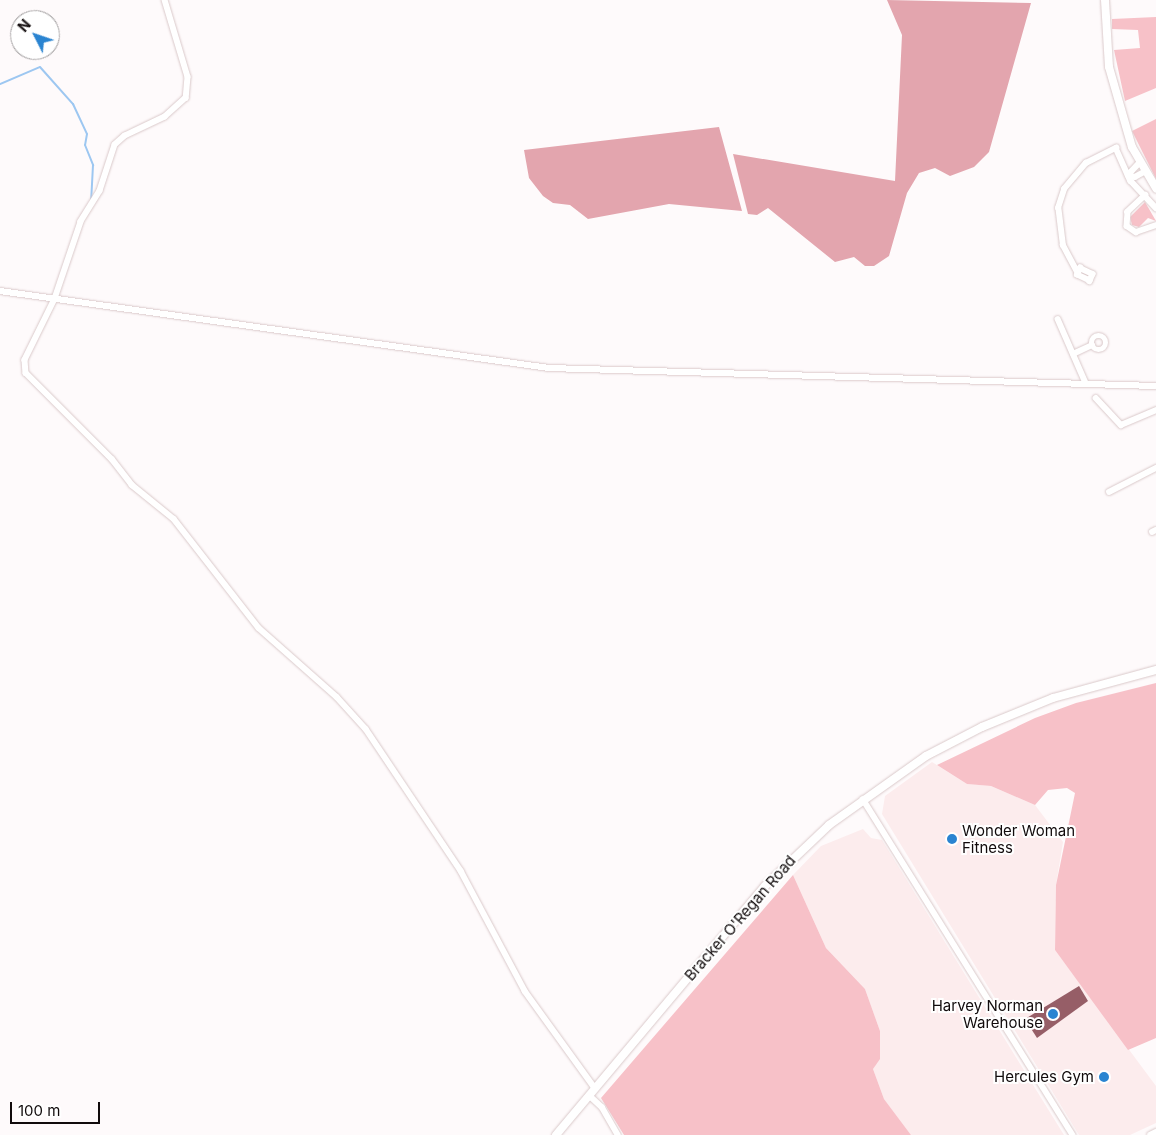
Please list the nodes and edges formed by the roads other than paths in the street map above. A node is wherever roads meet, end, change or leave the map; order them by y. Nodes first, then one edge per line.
1 (165, 0) edge
2 (1105, 0) edge
3 (1139, 163) junction
4 (1144, 172) junction
5 (1128, 175) junction
6 (1156, 188) edge
7 (1146, 195) junction
8 (1156, 208) edge
9 (1156, 225) edge
10 (1077, 272) dead end
11 (0, 291) edge
12 (56, 300) junction
13 (1058, 319) dead end
14 (1092, 345) dead end
15 (1073, 354) junction
16 (1086, 383) junction
17 (1156, 386) edge
18 (1096, 398) dead end
19 (1156, 410) edge
20 (1156, 468) edge
21 (1109, 492) dead end
22 (1156, 670) edge
23 (863, 799) junction
24 (595, 1088) junction
25 (589, 1095) junction
26 (1156, 1132) edge
27 (556, 1135) edge
28 (618, 1135) edge
29 (1073, 1135) edge
30 (1150, 1135) edge

1 - 12 street
2 - 3 main road
3 - 4 main road
3 - 5 street
4 - 5 street
4 - 6 main road
5 - 7 street
5 - 10 street
7 - 8 street
7 - 9 street
11 - 12 street
12 - 16 street
12 - 24 street
13 - 15 street
14 - 15 street
15 - 16 street
16 - 17 street
18 - 19 street
20 - 21 street
22 - 23 main road, Bracker O'Regan Road
23 - 24 main road, Bracker O'Regan Road
23 - 29 street
24 - 25 main road, Bracker O'Regan Road
25 - 27 main road, Bracker O'Regan Road
25 - 28 street
26 - 30 street

